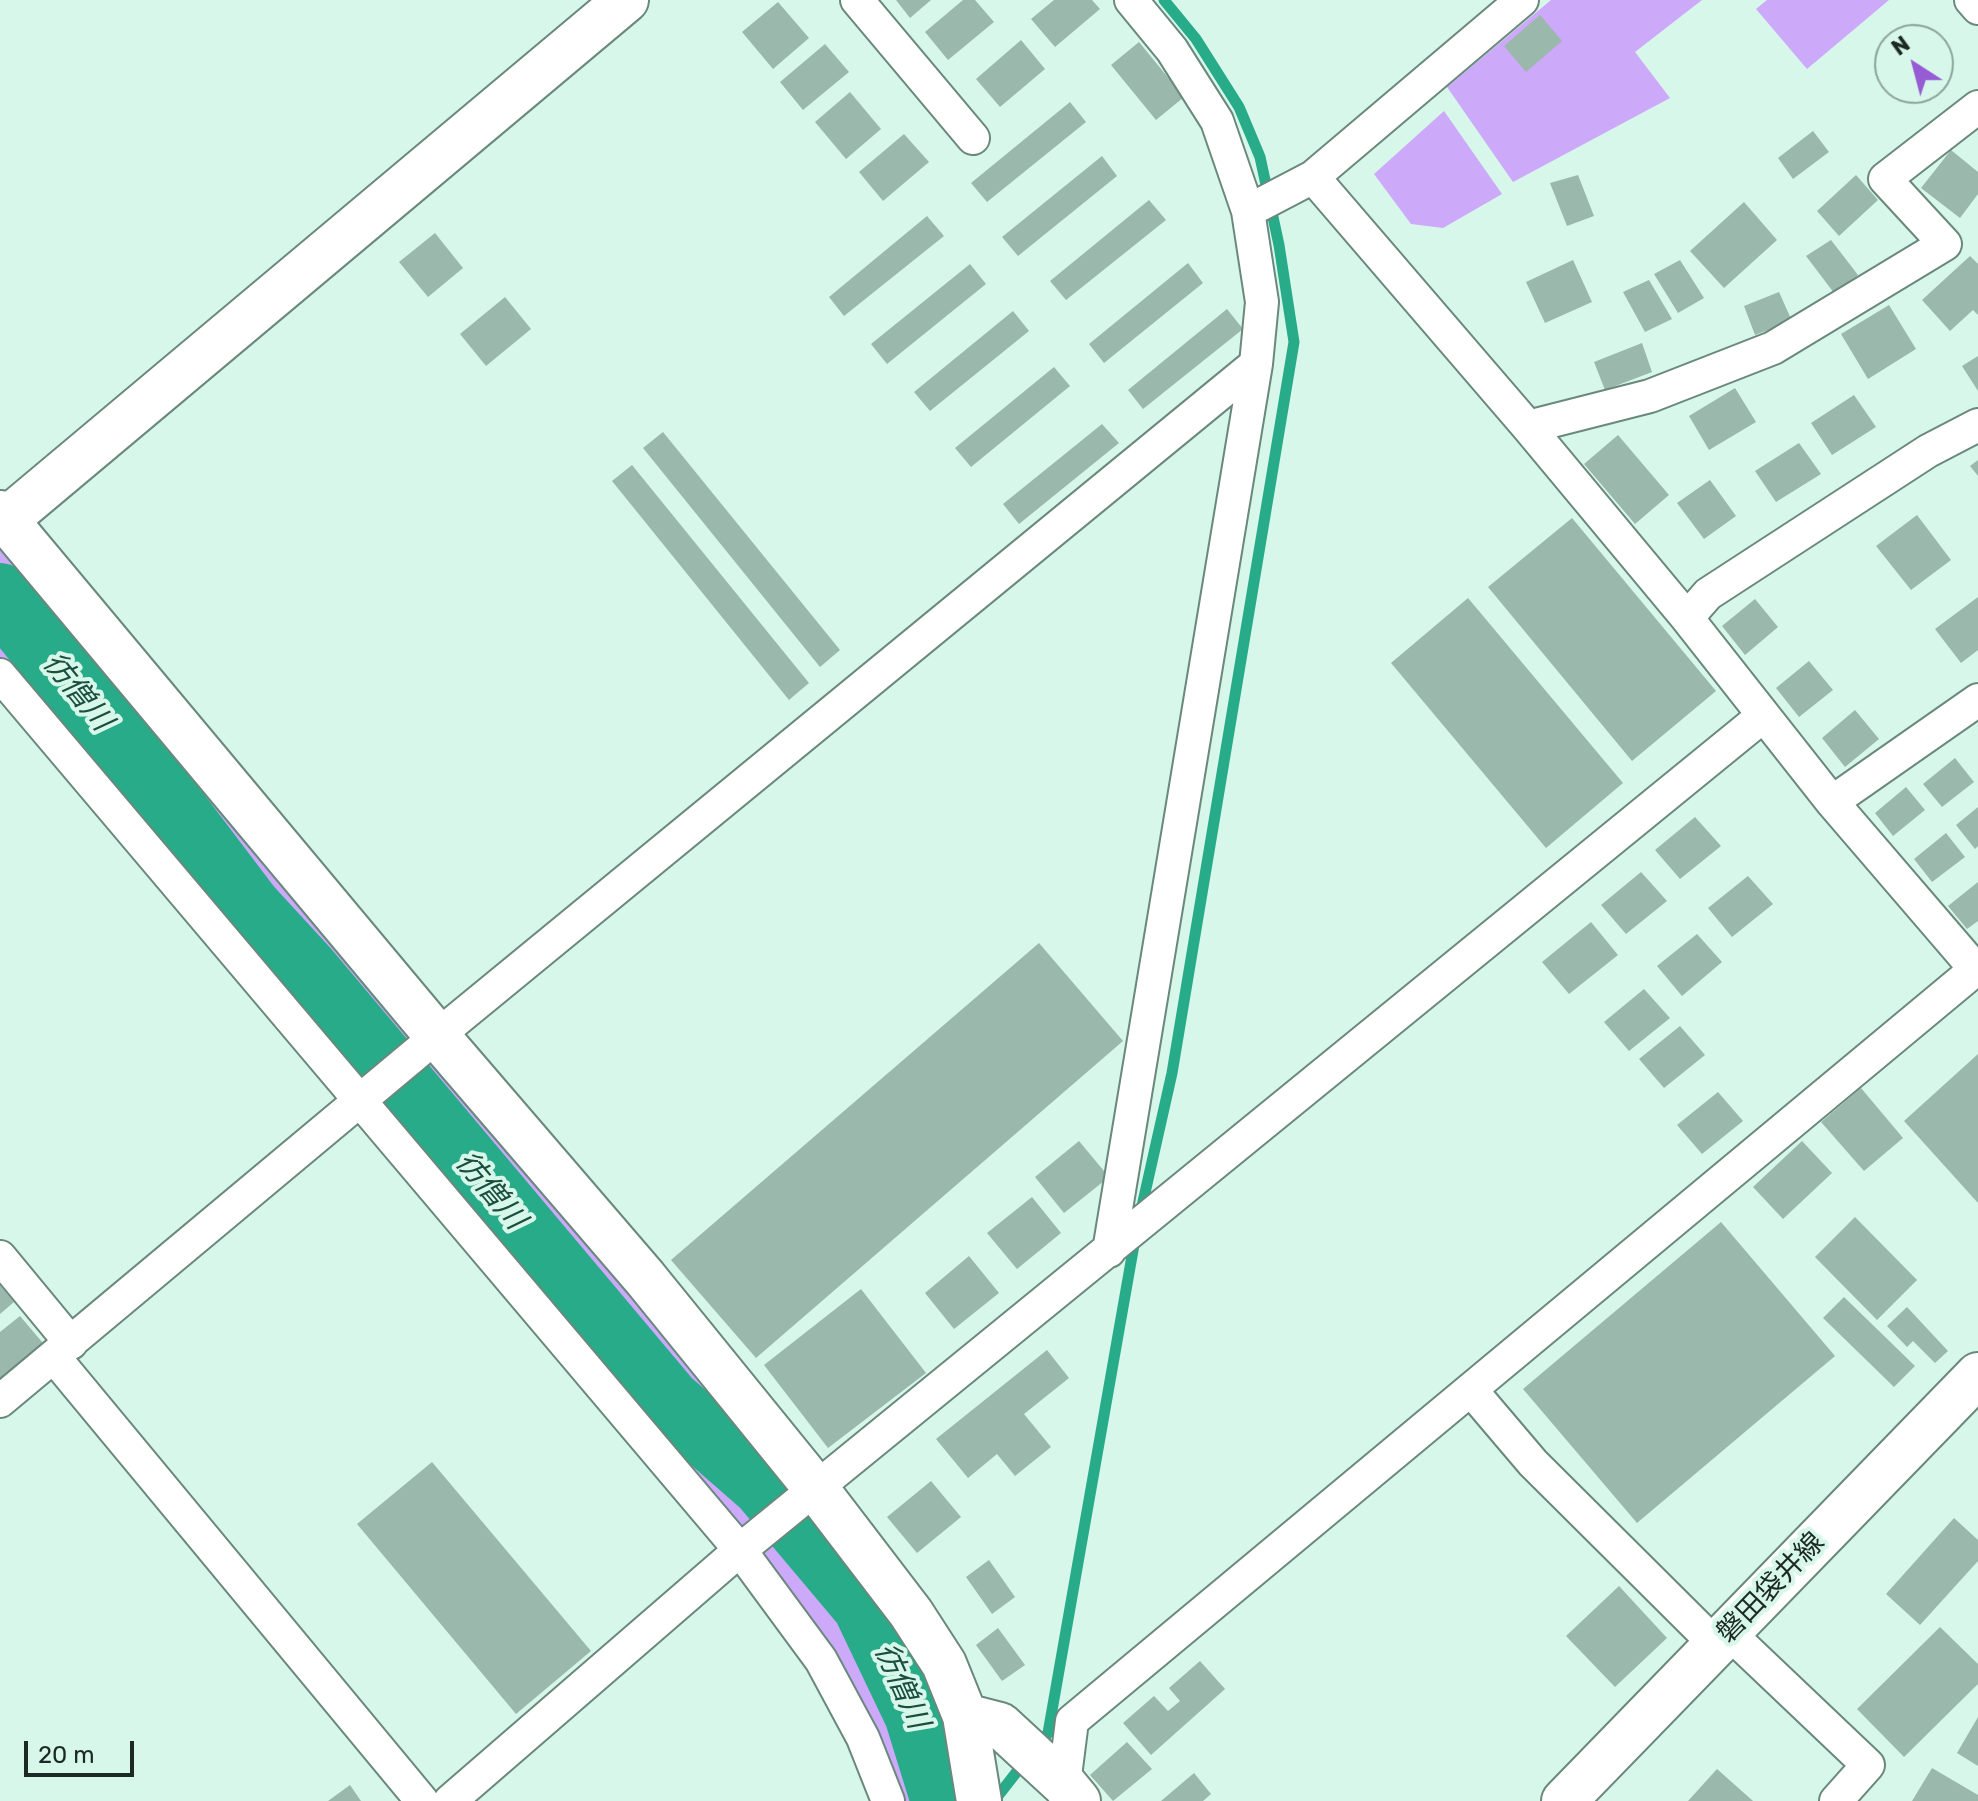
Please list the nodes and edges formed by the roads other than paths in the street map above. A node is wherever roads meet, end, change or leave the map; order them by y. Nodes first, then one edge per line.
1 (626, 0) edge
2 (857, 0) edge
3 (1131, 0) edge
4 (1522, 0) edge
5 (1971, 0) edge
6 (1978, 8) edge
7 (1978, 107) edge
8 (973, 138) dead end
9 (1313, 177) junction
10 (1248, 211) junction
11 (1256, 364) junction
12 (1978, 425) edge
13 (1528, 427) junction
14 (2, 519) edge
15 (1687, 618) junction
16 (0, 675) edge
17 (1978, 700) edge
18 (1763, 716) junction
19 (1832, 802) junction
20 (1977, 970) edge
21 (437, 1036) junction
22 (360, 1102) junction
23 (1109, 1251) junction
24 (0, 1257) edge
25 (62, 1350) junction
26 (1978, 1375) edge
27 (1471, 1390) junction
28 (0, 1401) edge
29 (817, 1490) junction
30 (740, 1550) junction
31 (1722, 1638) junction
32 (965, 1716) junction
33 (1071, 1793) edge
34 (422, 1801) edge
35 (450, 1801) edge
36 (888, 1801) edge
37 (979, 1801) edge
38 (1564, 1801) edge
39 (1836, 1801) edge

1 - 14 street
2 - 8 street
3 - 10 street
4 - 9 street
5 - 6 street
7 - 13 street
9 - 10 street
9 - 13 street
10 - 11 street
11 - 21 street
11 - 23 street
12 - 15 street
13 - 15 street
14 - 21 street
15 - 18 street
16 - 22 street
17 - 19 street
18 - 19 street
18 - 23 street
19 - 20 street
20 - 27 street
21 - 22 street
21 - 29 street
22 - 25 street
22 - 30 street
23 - 29 street
24 - 25 street
25 - 28 street
25 - 34 street
26 - 31 street, 磐田袋井線
27 - 31 street
27 - 33 street
29 - 30 street
29 - 32 street
30 - 35 street
30 - 36 street
31 - 38 street, 磐田袋井線
31 - 39 street
32 - 33 street
32 - 37 street

